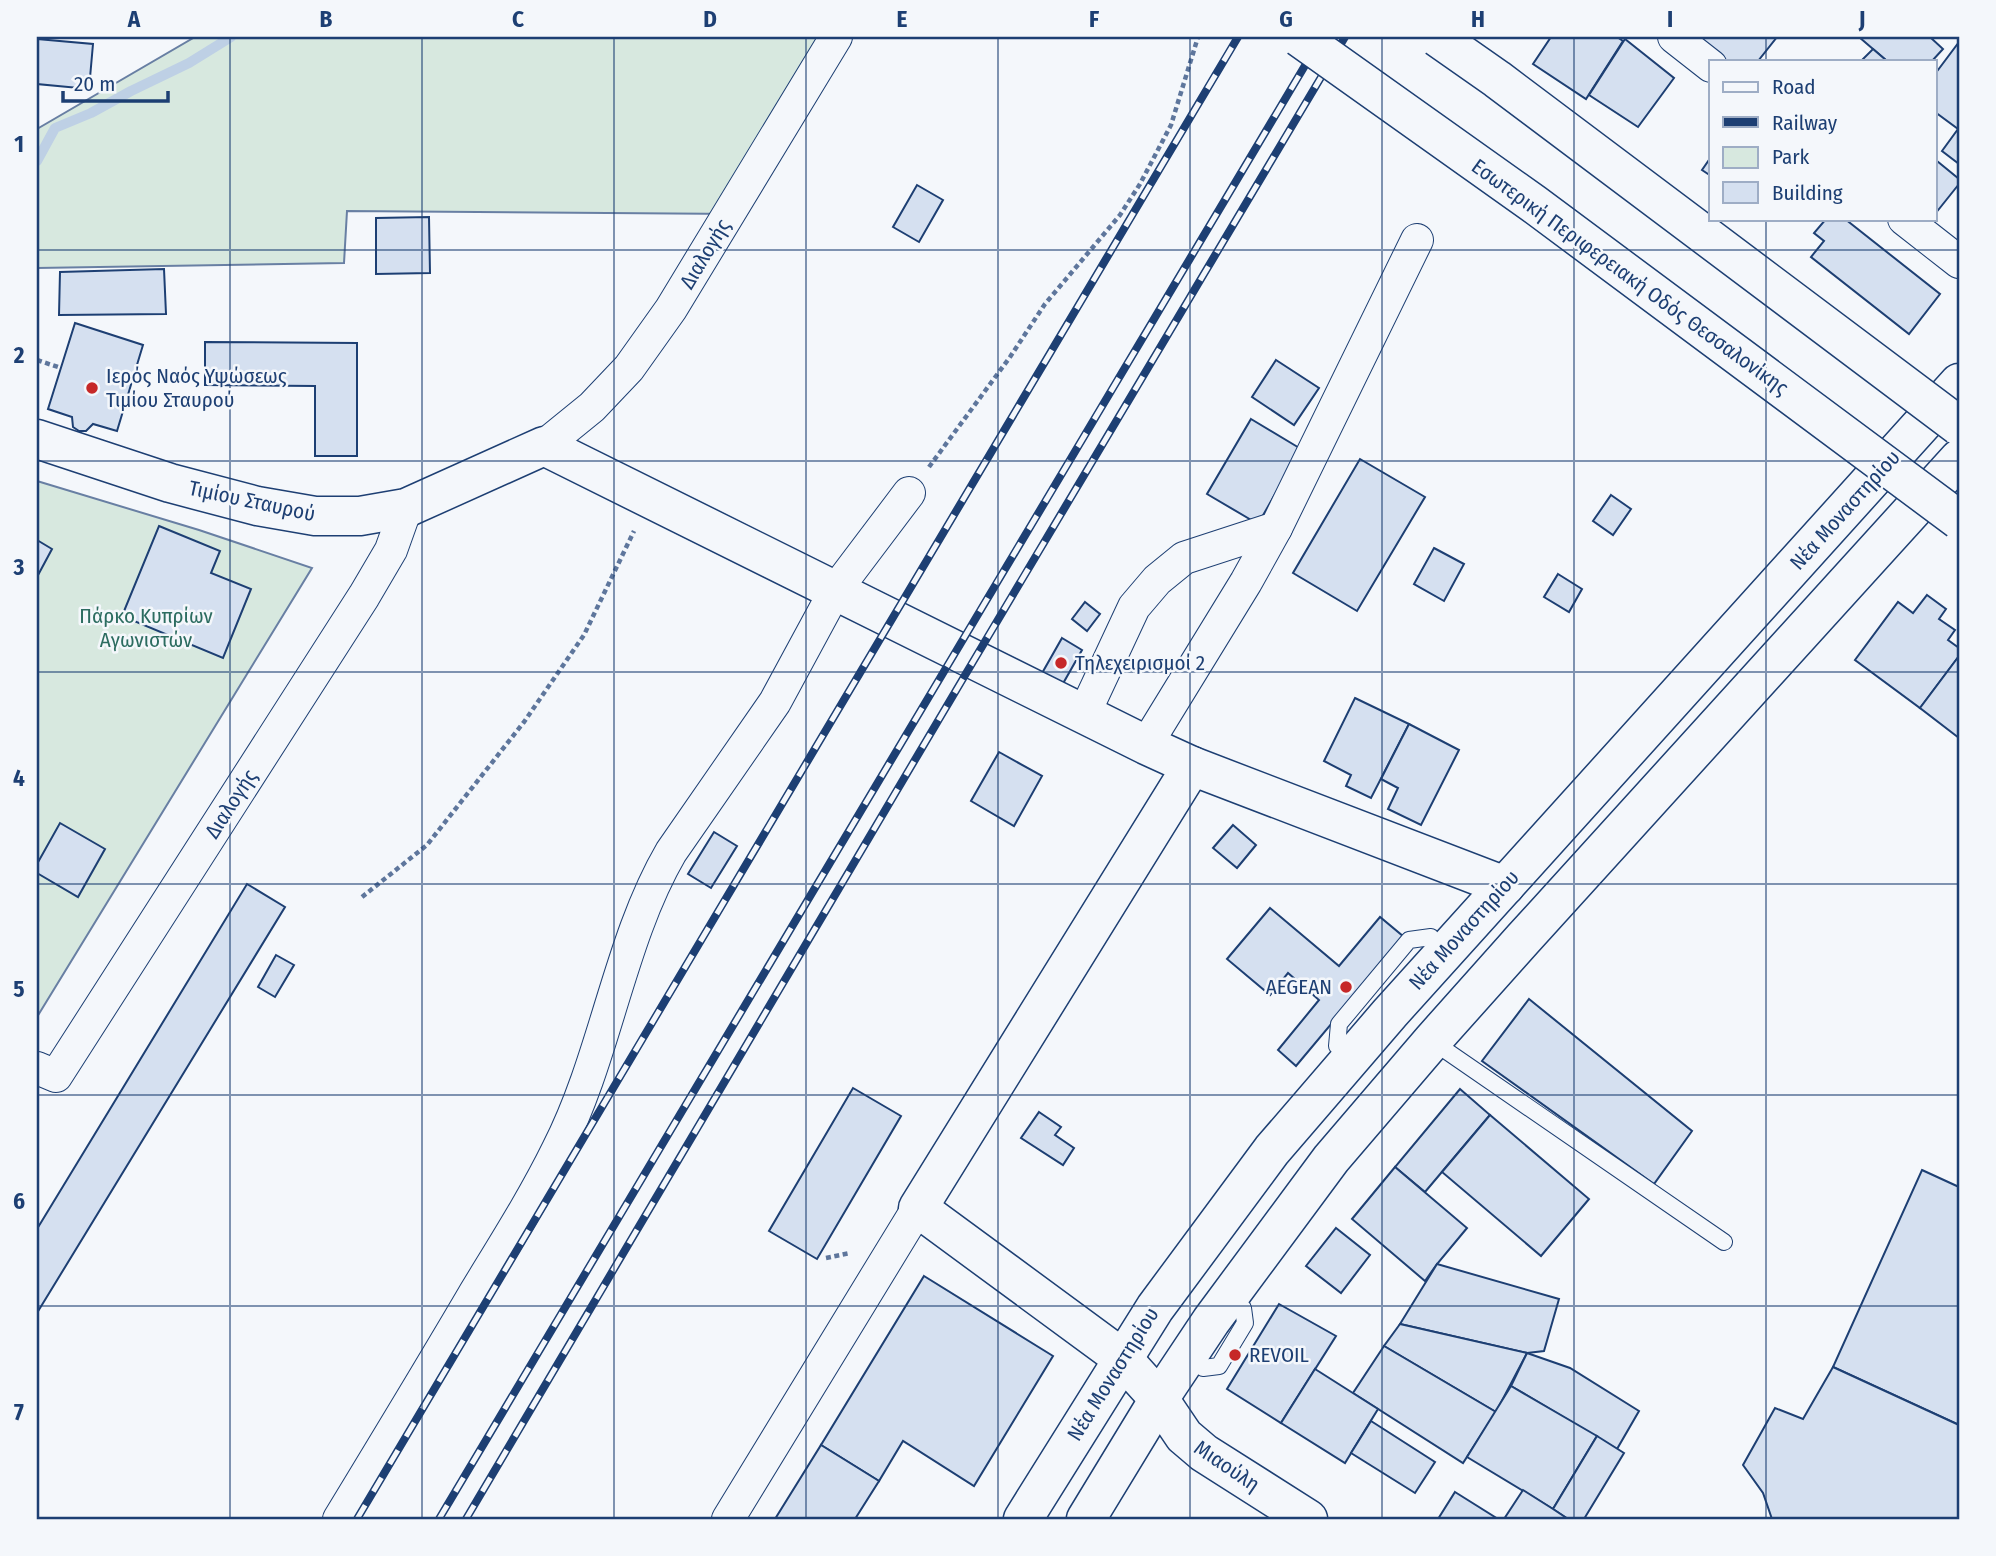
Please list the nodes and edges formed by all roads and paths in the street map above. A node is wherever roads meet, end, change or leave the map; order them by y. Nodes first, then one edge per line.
1 (836, 37) edge
2 (1198, 37) edge
3 (1298, 37) edge
4 (1437, 37) edge
5 (1674, 37) edge
6 (1709, 64) edge
7 (1905, 220) edge
8 (1417, 240) dead end
9 (1959, 262) edge
10 (37, 360) edge
11 (61, 368) dead end
12 (1959, 383) edge
13 (1959, 426) edge
14 (37, 439) edge
15 (544, 446) junction
16 (944, 446) dead end
17 (1959, 459) edge
18 (909, 493) dead end
19 (650, 498) junction
20 (406, 508) junction
21 (1959, 520) edge
22 (1276, 528) junction
23 (835, 591) junction
24 (1083, 714) junction
25 (1146, 746) junction
26 (1192, 766) junction
27 (1505, 886) junction
28 (362, 897) dead end
29 (1431, 937) dead end
30 (1432, 1041) junction
31 (1337, 1046) dead end
32 (37, 1068) edge
33 (918, 1208) junction
34 (1724, 1242) dead end
35 (1243, 1308) dead end
36 (1122, 1358) junction
37 (1203, 1368) dead end
38 (1159, 1399) junction
39 (339, 1519) edge
40 (728, 1519) edge
41 (1023, 1519) edge
42 (1086, 1519) edge
43 (1308, 1519) edge

1 - 15 street, Διαλογής
2 - 16 path
3 - 21 main road, Εσωτερική Περιφερειακή Οδός Θεσσαλονίκης, bridge
4 - 13 main road, bridge
5 - 6 street
7 - 9 street
8 - 22 street
10 - 11 path
12 - 27 main road, Νέα Μοναστηρίου
14 - 20 main road, Τιμίου Σταυρού
15 - 19 main road
15 - 20 main road, Τιμίου Σταυρού
17 - 30 main road
18 - 23 street
19 - 23 main road
19 - 28 path
20 - 32 street, Διαλογής
22 - 24 street
22 - 25 street
23 - 24 main road
23 - 39 street
24 - 25 main road
25 - 26 main road
26 - 27 main road
26 - 33 main road
27 - 36 main road, Νέα Μοναστηρίου
29 - 31 lane
30 - 34 lane
30 - 38 main road
33 - 36 main road, Μιαούλη
33 - 40 street
35 - 37 lane
36 - 38 main road, Μιαούλη
36 - 41 main road, Νέα Μοναστηρίου
38 - 42 main road
38 - 43 main road, Μιαούλη

